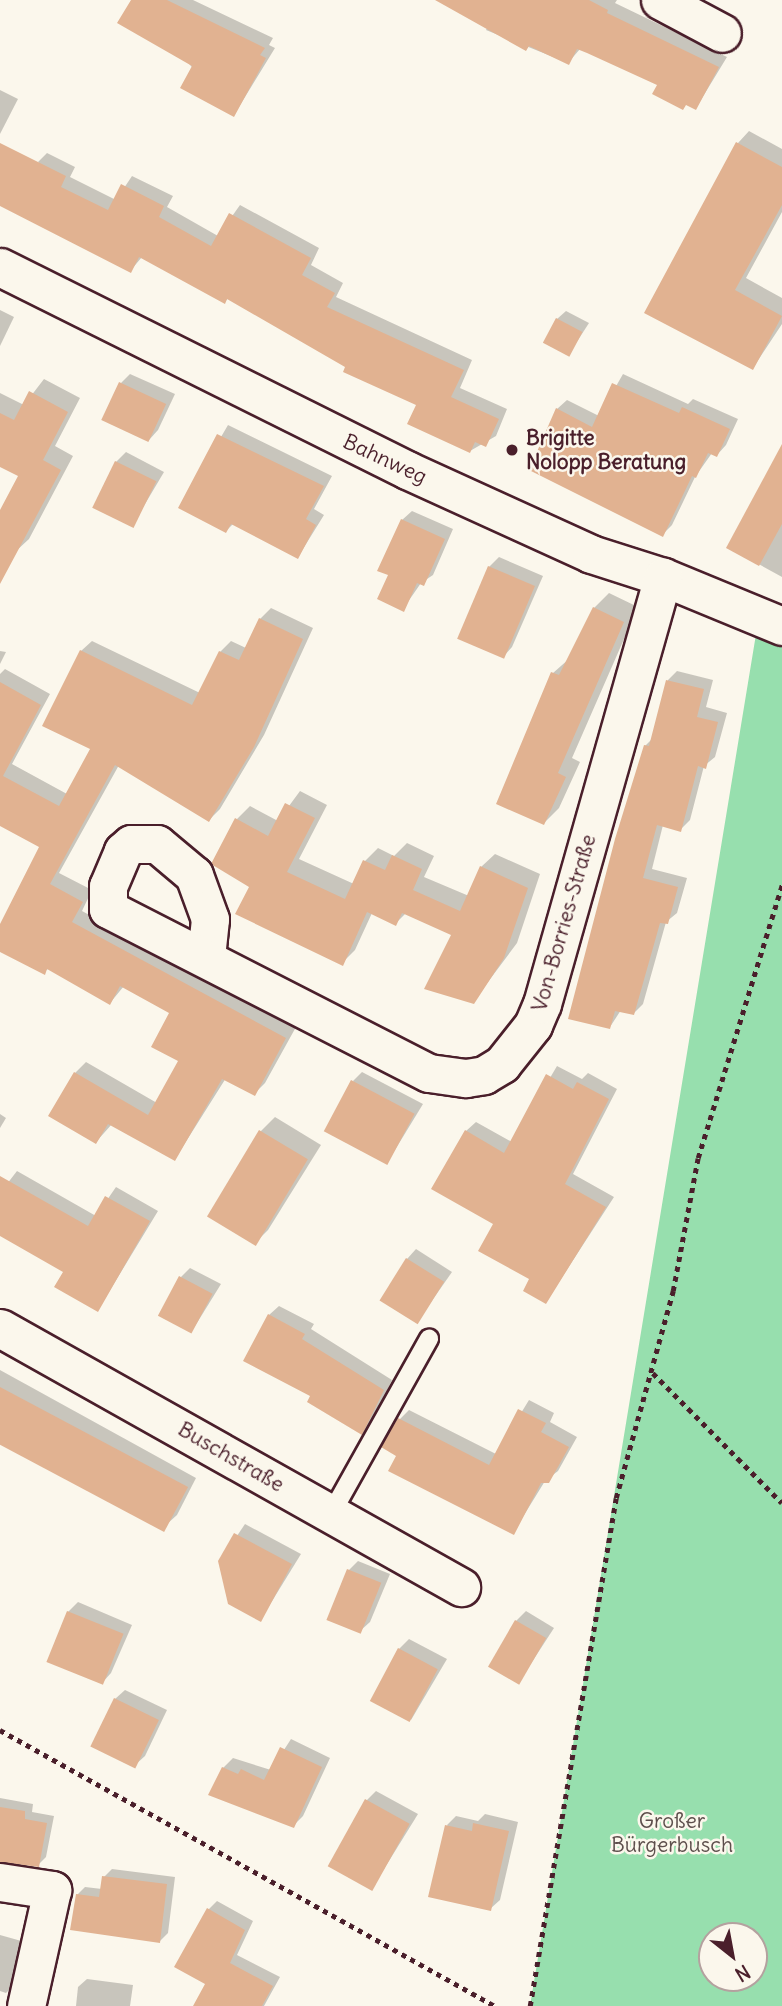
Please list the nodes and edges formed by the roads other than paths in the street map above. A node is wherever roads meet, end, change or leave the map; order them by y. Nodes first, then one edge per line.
1 (660, 0) edge
2 (722, 33) dead end
3 (0, 267) edge
4 (663, 577) junction
5 (782, 626) edge
6 (206, 957) dead end
7 (0, 1328) edge
8 (429, 1339) dead end
9 (331, 1514) junction
10 (461, 1587) dead end
11 (0, 1882) edge
12 (26, 2006) edge

1 - 2 street
3 - 4 street, Bahnweg
4 - 5 street, Bahnweg
4 - 6 street, Von-Borries-Straße
7 - 9 street, Buschstraße
8 - 9 lane
9 - 10 street, Buschstraße
11 - 12 street

